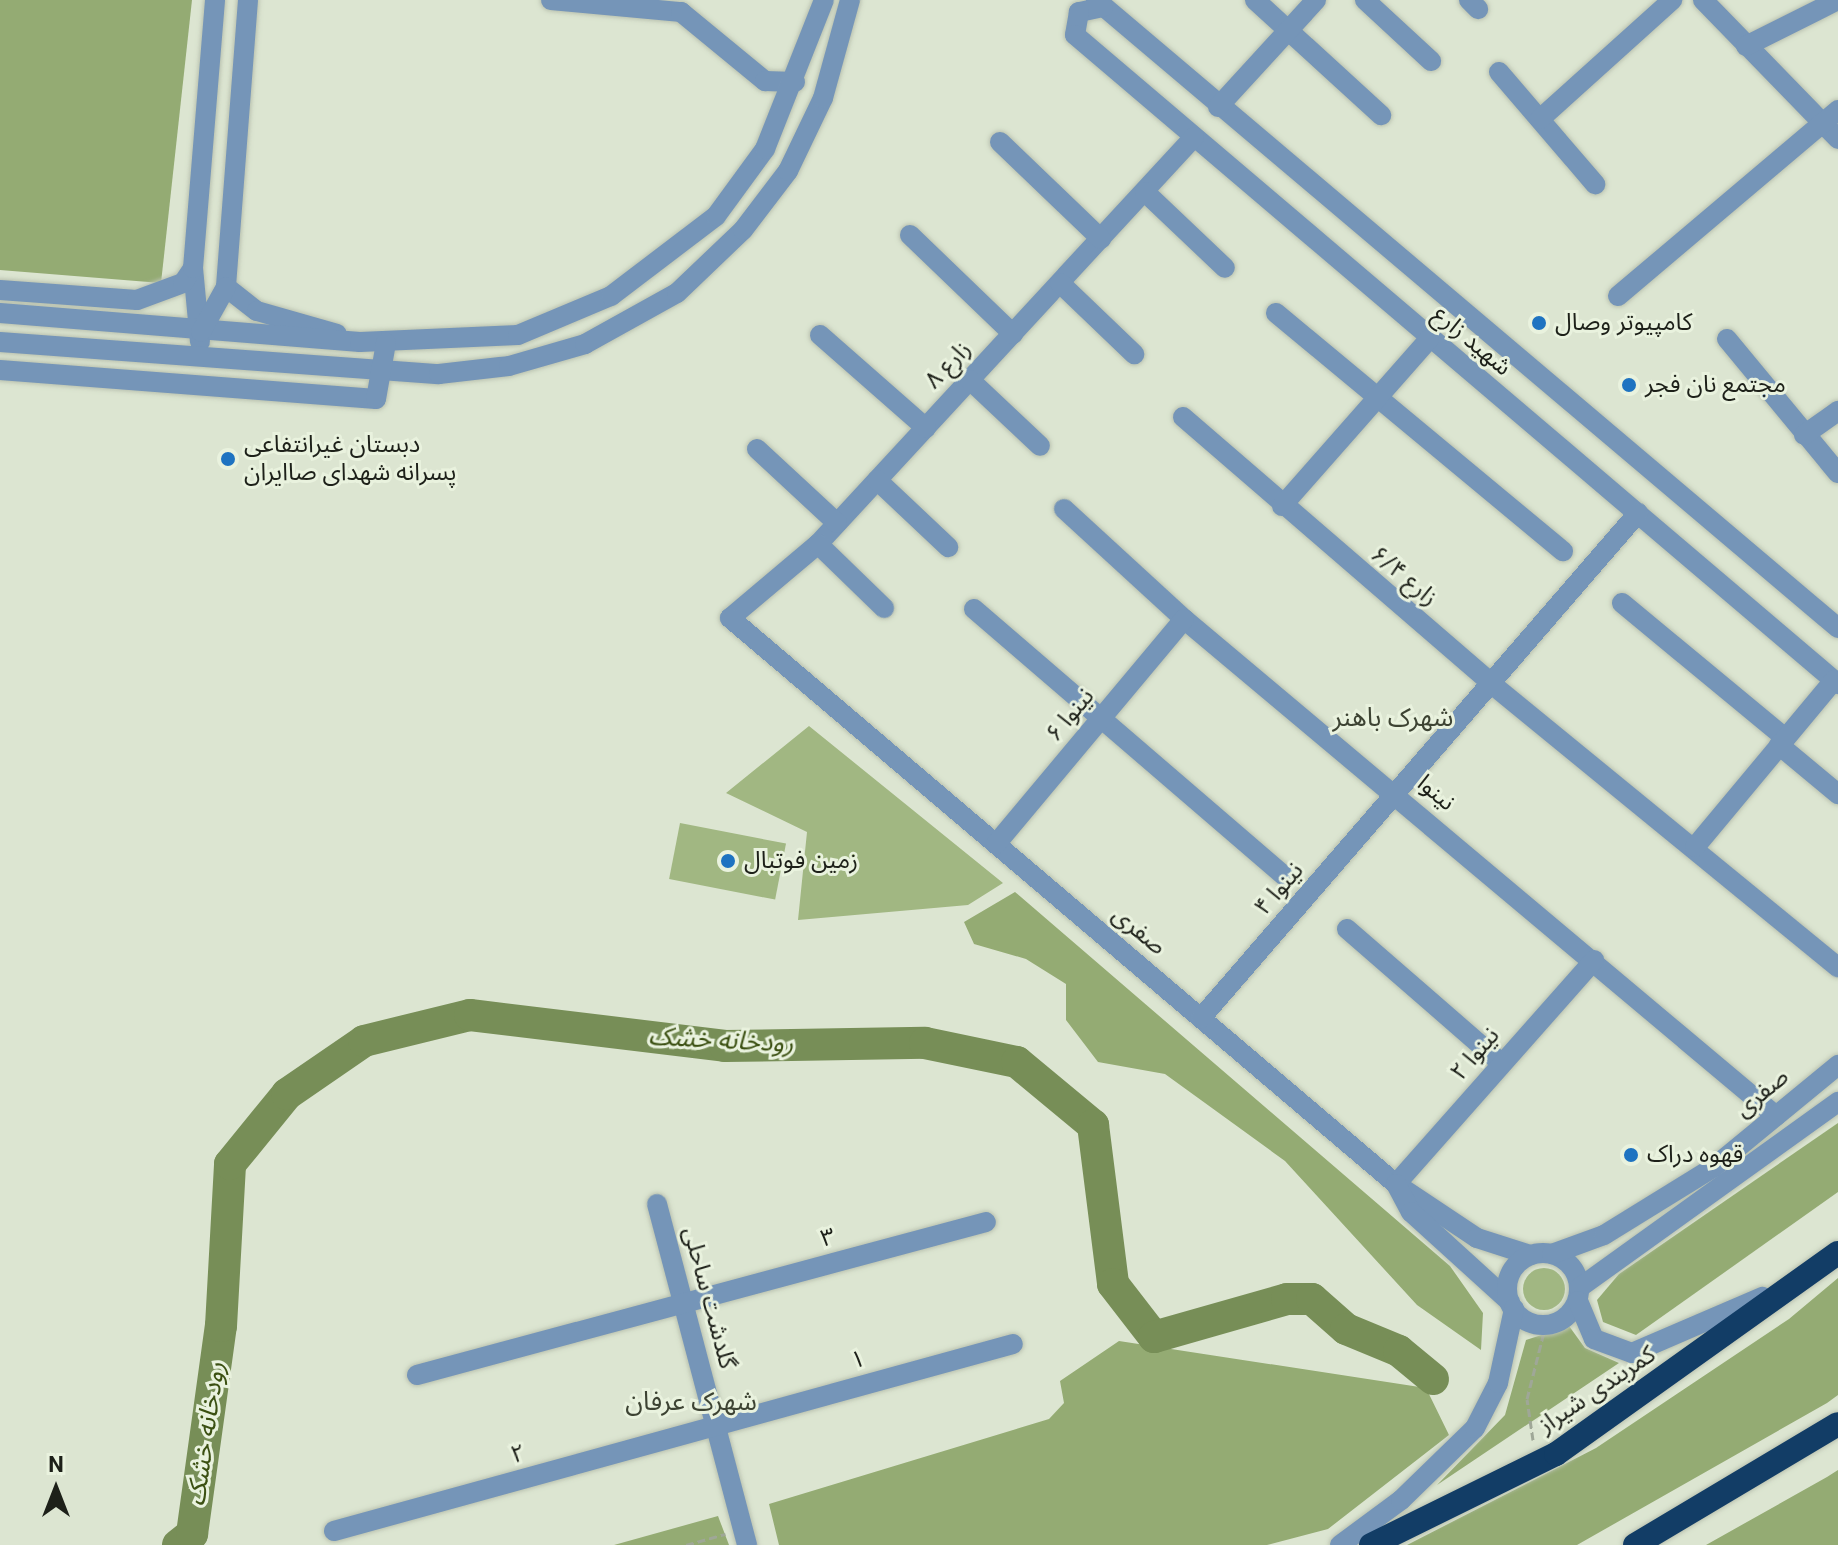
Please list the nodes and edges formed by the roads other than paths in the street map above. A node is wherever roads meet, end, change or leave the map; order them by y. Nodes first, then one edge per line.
1 (215, 0) edge
2 (248, 0) edge
3 (551, 0) edge
4 (824, 0) edge
5 (850, 0) edge
6 (1255, 0) edge
7 (1316, 0) edge
8 (1365, 0) edge
9 (1672, 0) edge
10 (1703, 0) edge
11 (1838, 0) edge
12 (1100, 4) edge
13 (1288, 30) junction
14 (1746, 46) junction
15 (1431, 61) dead end
16 (1499, 72) dead end
17 (795, 82) junction
18 (1218, 107) junction
19 (1381, 115) dead end
20 (1830, 115) edge
21 (1540, 119) junction
22 (1194, 137) junction
23 (1838, 139) edge
24 (1000, 142) dead end
25 (1595, 184) dead end
26 (1145, 192) junction
27 (910, 235) dead end
28 (1101, 239) junction
29 (193, 268) junction
30 (1225, 268) dead end
31 (1060, 283) junction
32 (226, 287) junction
33 (0, 290) edge
34 (1618, 296) dead end
35 (0, 313) edge
36 (1276, 313) dead end
37 (201, 332) junction
38 (1013, 334) junction
39 (820, 335) dead end
40 (1429, 339) junction
41 (1727, 339) dead end
42 (0, 342) edge
43 (360, 342) junction
44 (386, 343) junction
45 (1134, 354) dead end
46 (197, 358) junction
47 (0, 370) edge
48 (386, 372) junction
49 (970, 380) junction
50 (1378, 397) junction
51 (1838, 411) edge
52 (1183, 417) dead end
53 (926, 428) junction
54 (1804, 435) junction
55 (1040, 446) dead end
56 (757, 449) dead end
57 (1838, 473) edge
58 (877, 480) junction
59 (1282, 506) junction
60 (1064, 509) dead end
61 (1638, 513) junction
62 (837, 523) junction
63 (818, 544) junction
64 (948, 547) dead end
65 (1563, 551) dead end
66 (1622, 603) dead end
67 (884, 608) dead end
68 (974, 609) dead end
69 (730, 618) joint
70 (1184, 619) junction
71 (1838, 628) edge
72 (1836, 682) edge
73 (1493, 685) junction
74 (1101, 719) junction
75 (1782, 742) junction
76 (1396, 794) junction
77 (1838, 794) edge
78 (996, 844) junction
79 (1695, 847) junction
80 (1284, 876) dead end
81 (1347, 929) dead end
82 (1594, 960) junction
83 (1838, 967) edge
84 (1201, 1018) junction
85 (1501, 1063) junction
86 (1838, 1065) edge
87 (1838, 1102) edge
88 (1776, 1116) junction
89 (1396, 1184) junction
90 (657, 1204) dead end
91 (986, 1222) dead end
92 (1838, 1253) edge
93 (1552, 1254) junction
94 (1530, 1255) junction
95 (1816, 1271) junction
96 (1578, 1294) junction
97 (683, 1304) junction
98 (1512, 1306) junction
99 (1013, 1344) dead end
100 (417, 1375) dead end
101 (1838, 1424) edge
102 (716, 1426) junction
103 (334, 1531) dead end
104 (745, 1537) edge
105 (1340, 1545) edge
106 (1371, 1545) edge
107 (1635, 1545) edge

1 - 29 street
2 - 32 street
3 - 17 street
4 - 17 street
5 - 48 street
6 - 13 street
7 - 13 street
8 - 15 street
9 - 21 street
10 - 14 street
11 - 14 street
12 - 18 street, شهید زارع
12 - 22 street, شهید زارع
13 - 18 street
13 - 19 street
14 - 20 street
16 - 21 street
17 - 44 street
18 - 71 street, شهید زارع
20 - 23 street
20 - 34 street
21 - 25 street
22 - 26 street, ۸ زارع
22 - 40 street, شهید زارع
24 - 28 street
26 - 28 street, ۸ زارع
26 - 30 street
27 - 38 street
28 - 31 street, ۸ زارع
29 - 33 street
29 - 37 street
31 - 38 street, ۸ زارع
31 - 45 street
32 - 37 street
32 - 43 street
35 - 37 street
36 - 50 street
37 - 43 street
37 - 46 street
38 - 49 street, ۸ زارع
39 - 53 street
40 - 50 street
40 - 61 street, شهید زارع
41 - 54 street
42 - 46 street
43 - 44 street
44 - 48 street
46 - 48 street
47 - 48 street
49 - 53 street, ۸ زارع
49 - 55 street
50 - 59 street
50 - 65 street
51 - 54 street
52 - 59 street, ۶/۴ زارع
53 - 58 street, ۸ زارع
54 - 57 street
56 - 62 street
58 - 62 street, ۸ زارع
58 - 64 street
59 - 73 street, ۶/۴ زارع
60 - 70 street, نینوا
61 - 72 street, شهید زارع
61 - 73 street, ۴ نینوا
62 - 63 street, ۸ زارع
63 - 67 street
63 - 69 street, ۸ زارع
66 - 75 street
68 - 74 street
69 - 78 street, صفری
70 - 74 street, ۶ نینوا
70 - 76 street, نینوا
72 - 75 street
73 - 76 street, ۴ نینوا
73 - 79 street, ۶/۴ زارع
74 - 78 street, ۶ نینوا
74 - 80 street
75 - 77 street
75 - 79 street
76 - 82 street, نینوا
76 - 84 street, ۴ نینوا
78 - 84 street, صفری
79 - 83 street, ۶/۴ زارع
81 - 85 street
82 - 85 street, ۲ نینوا
82 - 88 street, نینوا
84 - 89 street, صفری
85 - 89 street, ۲ نینوا
86 - 88 street, صفری
87 - 96 street
88 - 93 street, صفری
89 - 94 street, صفری
89 - 98 street
90 - 97 street, گلدشت ساحلی
91 - 97 street, ۳
92 - 95 highway, کمربندی شیراز
93 - 94 street
93 - 96 street
94 - 98 street
95 - 96 street
95 - 106 highway, کمربندی شیراز
96 - 98 street
97 - 100 street, ۳
97 - 102 street, گلدشت ساحلی
98 - 105 street
99 - 102 street, ۱
101 - 107 highway
102 - 103 street, ۲
102 - 104 street, گلدشت ساحلی

